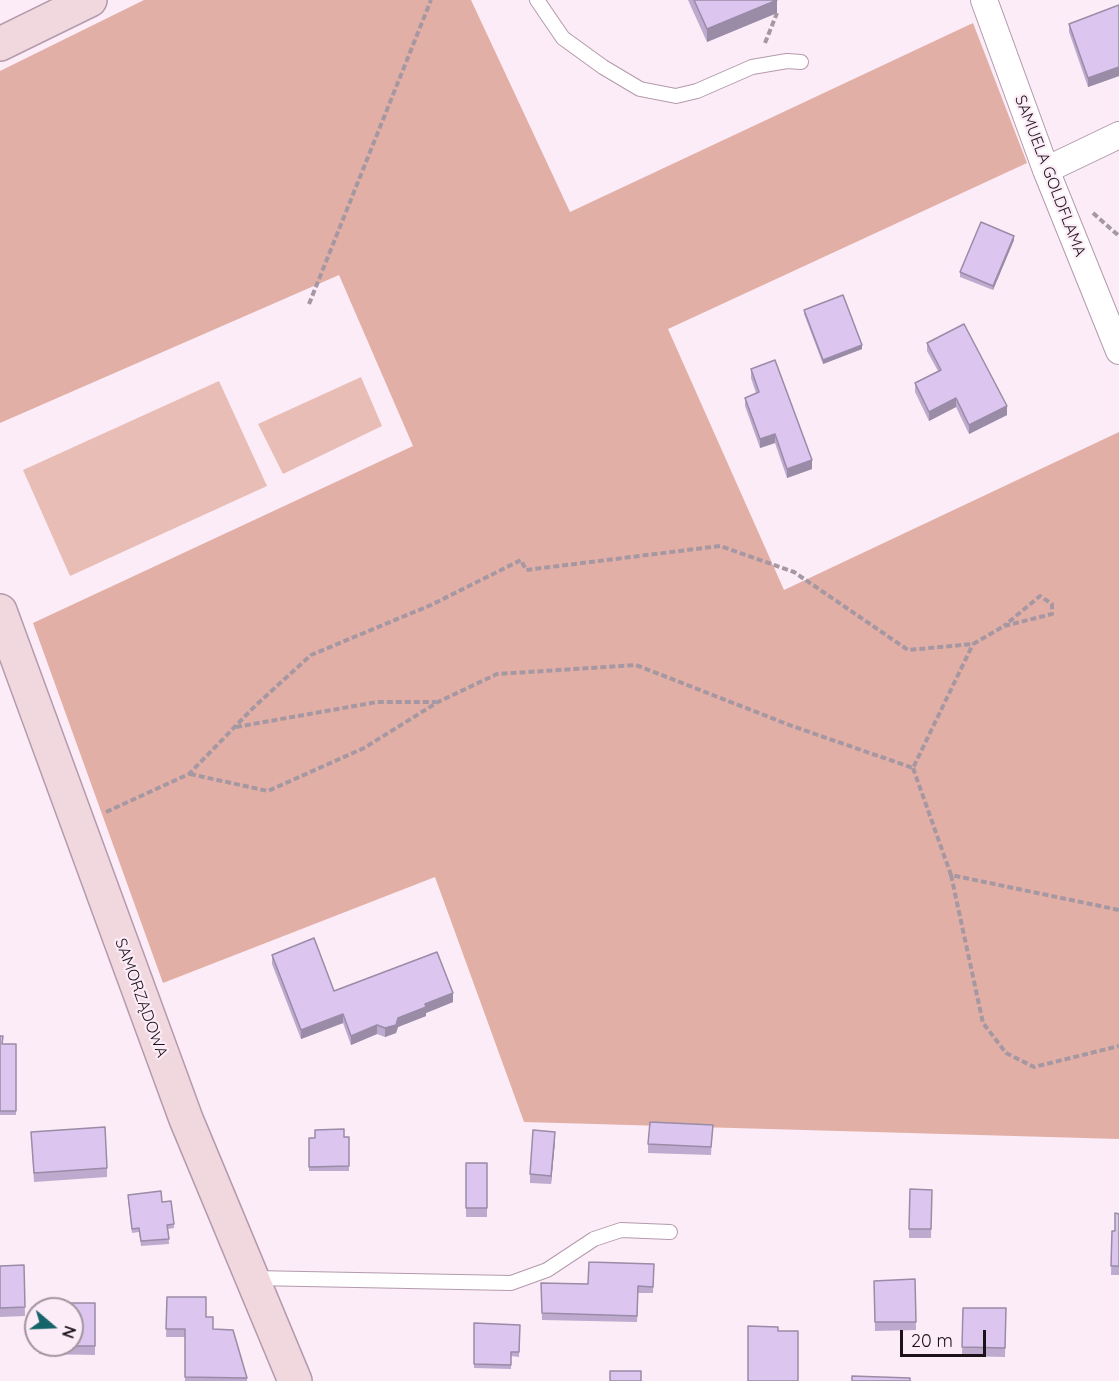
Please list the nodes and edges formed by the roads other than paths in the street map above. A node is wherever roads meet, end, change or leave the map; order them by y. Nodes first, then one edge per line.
1 (90, 0) edge
2 (537, 0) edge
3 (984, 0) edge
4 (0, 44) edge
5 (801, 62) dead end
6 (1119, 135) edge
7 (1046, 170) junction
8 (1119, 351) edge
9 (0, 611) edge
10 (670, 1232) dead end
11 (254, 1278) junction
12 (295, 1381) edge

1 - 4 street
2 - 5 lane
3 - 7 street, SAMUELA GOLDFLAMA
6 - 7 street
7 - 8 street, SAMUELA GOLDFLAMA
9 - 11 street, SAMORZĄDOWA
10 - 11 lane
11 - 12 street, SAMORZĄDOWA

